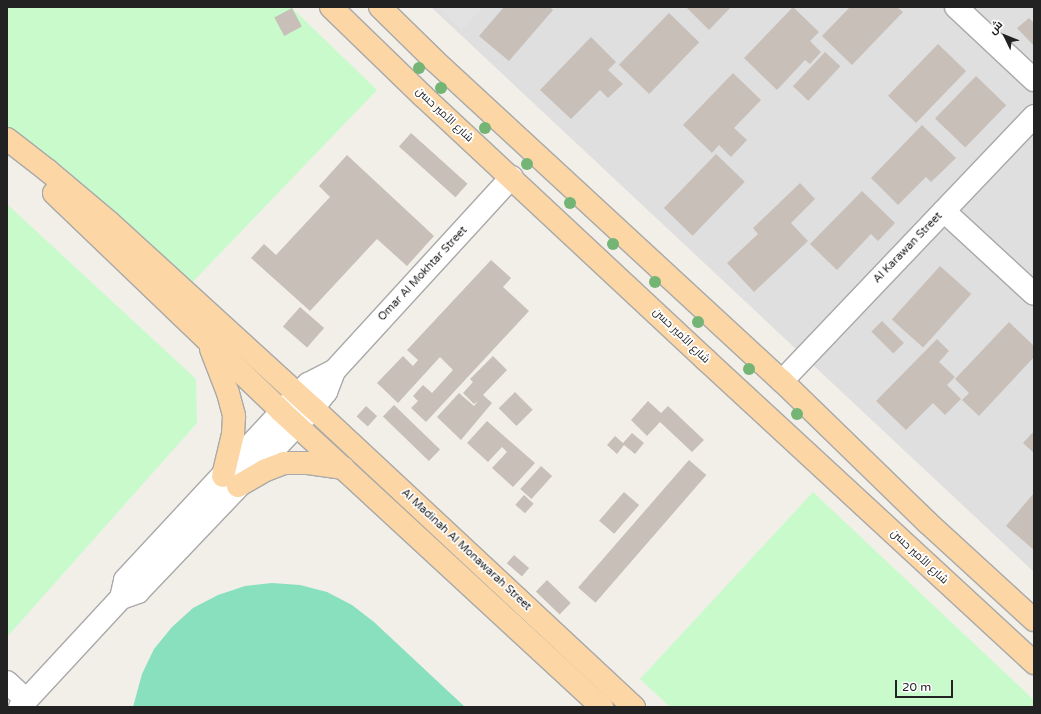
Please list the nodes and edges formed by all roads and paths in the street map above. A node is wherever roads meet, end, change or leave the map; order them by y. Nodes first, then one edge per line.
1 (380, 7) edge
2 (956, 7) edge
3 (343, 11) edge
4 (1034, 80) edge
5 (1034, 116) edge
6 (9, 141) edge
7 (512, 178) junction
8 (944, 211) junction
9 (1034, 294) edge
10 (208, 342) junction
11 (334, 371) junction
12 (782, 381) junction
13 (297, 394) junction
14 (313, 408) junction
15 (289, 418) junction
16 (344, 468) junction
17 (231, 481) junction
18 (932, 526) junction
19 (911, 550) junction
20 (1034, 620) edge
21 (1034, 663) edge
22 (7, 682) edge
23 (23, 703) edge
24 (602, 707) edge
25 (634, 707) edge

1 - 12 main road
2 - 4 street
3 - 7 main road, شارع الأمير حسن
5 - 8 street, Al Karawan Street
6 - 10 main road, Al Madinah Al Monawarah Street
6 - 13 main road, Al Madinah Al Monawarah Street
7 - 11 street, Omar Al Mokhtar Street
7 - 19 main road, شارع الأمير حسن
8 - 9 street
8 - 12 street, Al Karawan Street
10 - 15 main road, Al Madinah Al Monawarah Street
10 - 17 main road
11 - 13 street
11 - 14 street
12 - 18 main road
13 - 14 main road, Al Madinah Al Monawarah Street
13 - 15 street
14 - 15 street
14 - 25 main road, Al Madinah Al Monawarah Street
15 - 16 main road, Al Madinah Al Monawarah Street
15 - 17 street
16 - 17 main road
16 - 24 main road, Al Madinah Al Monawarah Street
17 - 23 street
18 - 19 main road
18 - 20 main road
19 - 21 main road, شارع الأمير حسن
22 - 23 street

